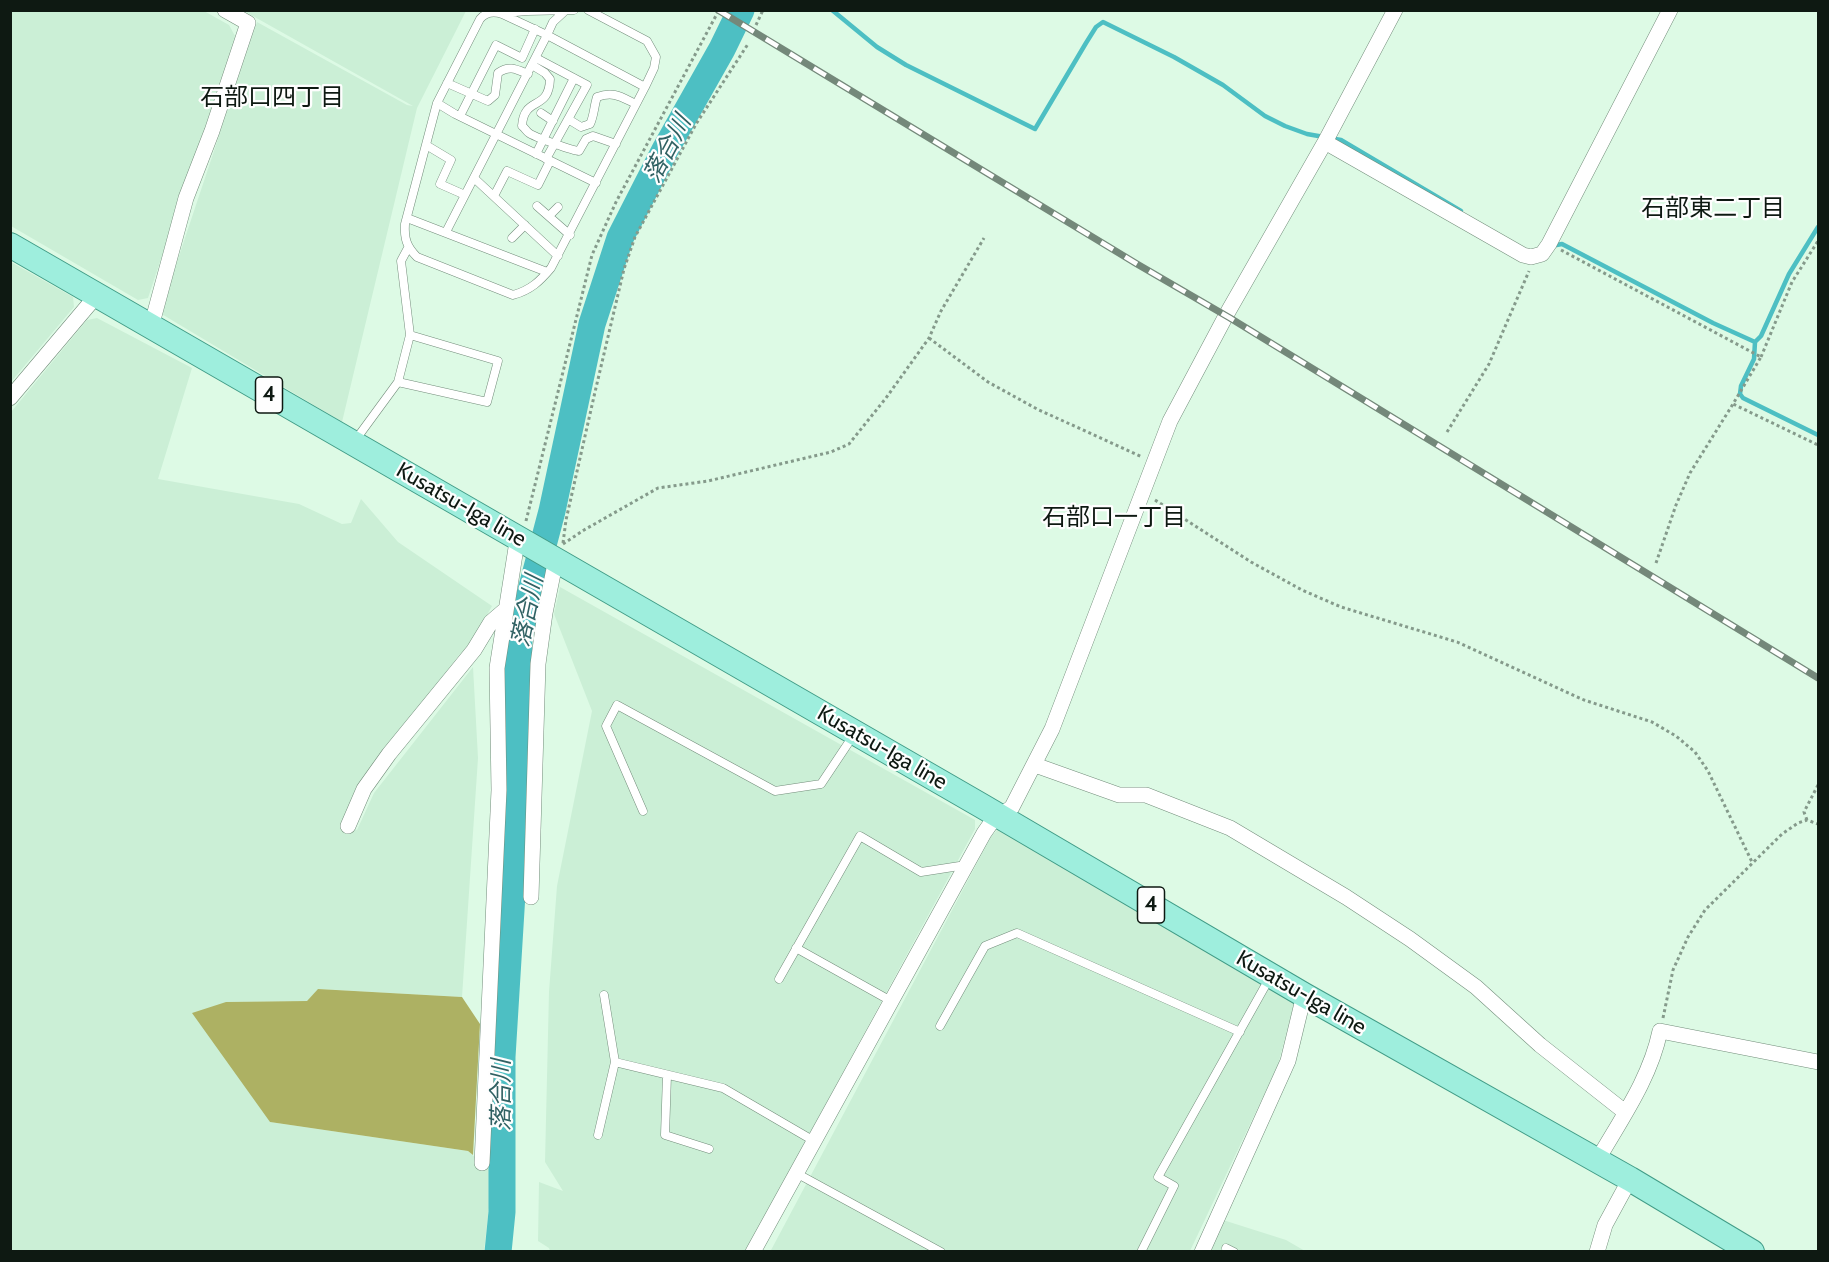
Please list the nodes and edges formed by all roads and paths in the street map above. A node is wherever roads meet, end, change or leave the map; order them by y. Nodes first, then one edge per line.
1 (225, 10) edge
2 (574, 10) edge
3 (588, 10) edge
4 (719, 10) edge
5 (762, 10) edge
6 (1395, 10) edge
7 (1670, 10) edge
8 (565, 11) edge
9 (502, 14) junction
10 (756, 25) dead end
11 (535, 29) junction
12 (548, 35) junction
13 (748, 44) dead end
14 (534, 62) junction
15 (528, 74) junction
16 (574, 78) junction
17 (447, 83) junction
18 (645, 87) junction
19 (471, 95) junction
20 (437, 103) junction
21 (636, 105) junction
22 (541, 113) dead end
23 (460, 116) junction
24 (568, 119) junction
25 (553, 121) junction
26 (497, 134) junction
27 (544, 139) junction
28 (1326, 142) junction
29 (555, 143) junction
30 (616, 144) junction
31 (426, 146) junction
32 (536, 154) junction
33 (548, 160) junction
34 (474, 178) junction
35 (596, 183) junction
36 (465, 195) junction
37 (494, 196) junction
38 (537, 206) dead end
39 (558, 207) dead end
40 (549, 216) junction
41 (407, 218) junction
42 (525, 225) junction
43 (446, 232) junction
44 (570, 235) junction
45 (512, 237) dead end
46 (984, 238) dead end
47 (1818, 241) edge
48 (1549, 244) junction
49 (10, 245) edge
50 (408, 248) junction
51 (558, 256) junction
52 (1532, 257) junction
53 (548, 272) junction
54 (97, 295) junction
55 (152, 327) junction
56 (410, 335) junction
57 (929, 338) junction
58 (1761, 357) junction
59 (398, 382) junction
60 (10, 398) edge
61 (1733, 404) junction
62 (1447, 432) dead end
63 (354, 443) junction
64 (1818, 445) edge
65 (1154, 462) junction
66 (1143, 492) junction
67 (524, 542) junction
68 (557, 553) junction
69 (1656, 563) dead end
70 (505, 610) junction
71 (855, 732) junction
72 (1035, 765) junction
73 (1818, 785) edge
74 (644, 811) dead end
75 (1000, 816) junction
76 (1807, 820) junction
77 (1818, 824) edge
78 (348, 826) dead end
79 (1752, 862) junction
80 (966, 866) junction
81 (531, 897) dead end
82 (796, 948) junction
83 (1271, 976) junction
84 (779, 979) dead end
85 (604, 995) dead end
86 (1304, 995) junction
87 (891, 1001) junction
88 (940, 1026) dead end
89 (1240, 1032) junction
90 (1660, 1032) junction
91 (615, 1062) junction
92 (1818, 1062) edge
93 (667, 1075) junction
94 (1625, 1112) junction
95 (598, 1136) dead end
96 (814, 1141) junction
97 (709, 1149) dead end
98 (1597, 1161) junction
99 (482, 1163) dead end
100 (796, 1173) junction
101 (1630, 1179) junction
102 (753, 1251) edge
103 (941, 1251) edge
104 (1141, 1251) edge
105 (1202, 1251) edge
106 (1597, 1251) edge
107 (1752, 1251) edge

1 - 55 street
2 - 8 lane
3 - 18 lane
4 - 67 path
5 - 10 path
6 - 28 street
7 - 48 street
8 - 9 lane
8 - 12 lane
9 - 11 lane
9 - 17 lane
11 - 12 lane
11 - 19 lane
12 - 14 lane
12 - 18 lane
13 - 68 path
14 - 15 lane
14 - 16 lane
14 - 27 lane
15 - 19 lane
15 - 26 lane
16 - 24 lane
16 - 25 lane
17 - 19 lane
17 - 20 lane
18 - 21 lane
19 - 23 lane
20 - 23 lane
20 - 31 lane
21 - 24 lane
21 - 30 lane
22 - 25 lane
23 - 26 lane
24 - 29 lane
25 - 27 lane
26 - 32 lane
26 - 34 lane
27 - 29 lane
27 - 32 lane
28 - 52 street
28 - 65 street
29 - 30 lane
29 - 33 lane
30 - 35 lane
31 - 36 lane
31 - 41 lane
32 - 33 lane
33 - 35 lane
33 - 37 lane
34 - 36 lane
34 - 37 lane
35 - 44 lane
36 - 43 lane
37 - 42 lane
38 - 40 lane
39 - 40 lane
40 - 44 lane
41 - 43 lane
41 - 50 lane
42 - 45 lane
42 - 51 lane
43 - 53 lane
44 - 51 lane
46 - 57 path
47 - 58 path
48 - 52 street
48 - 58 path
49 - 54 main road, Kusatsu-Iga line / 4
50 - 53 lane
50 - 56 lane
51 - 53 lane
52 - 62 path
54 - 55 main road, Kusatsu-Iga line / 4
54 - 60 street
55 - 63 main road, Kusatsu-Iga line / 4
56 - 59 lane
56 - 59 lane
57 - 65 path
57 - 68 path
58 - 61 path
59 - 63 lane
61 - 64 path
61 - 69 path
63 - 67 main road, Kusatsu-Iga line / 4
65 - 66 street
66 - 72 street
66 - 79 path
67 - 68 main road, Kusatsu-Iga line / 4
67 - 70 street
68 - 71 main road, Kusatsu-Iga line / 4
68 - 81 street
70 - 78 street
70 - 99 street
71 - 74 lane
71 - 75 main road, Kusatsu-Iga line / 4
72 - 75 street
72 - 94 street
73 - 76 path
75 - 80 street
75 - 83 main road, Kusatsu-Iga line / 4
76 - 77 path
76 - 79 path
79 - 90 path
80 - 82 lane
80 - 87 street
82 - 84 lane
82 - 87 lane
83 - 86 main road, Kusatsu-Iga line / 4
83 - 89 lane
85 - 91 lane
86 - 98 main road, Kusatsu-Iga line / 4
86 - 105 street
87 - 96 street
88 - 89 lane
89 - 104 lane
90 - 92 street
90 - 94 street
91 - 93 lane
91 - 95 lane
93 - 96 lane
93 - 97 lane
94 - 98 street
96 - 100 street
98 - 101 main road, Kusatsu-Iga line / 4
100 - 102 street
100 - 103 lane
101 - 106 street
101 - 107 main road, Kusatsu-Iga line / 4

